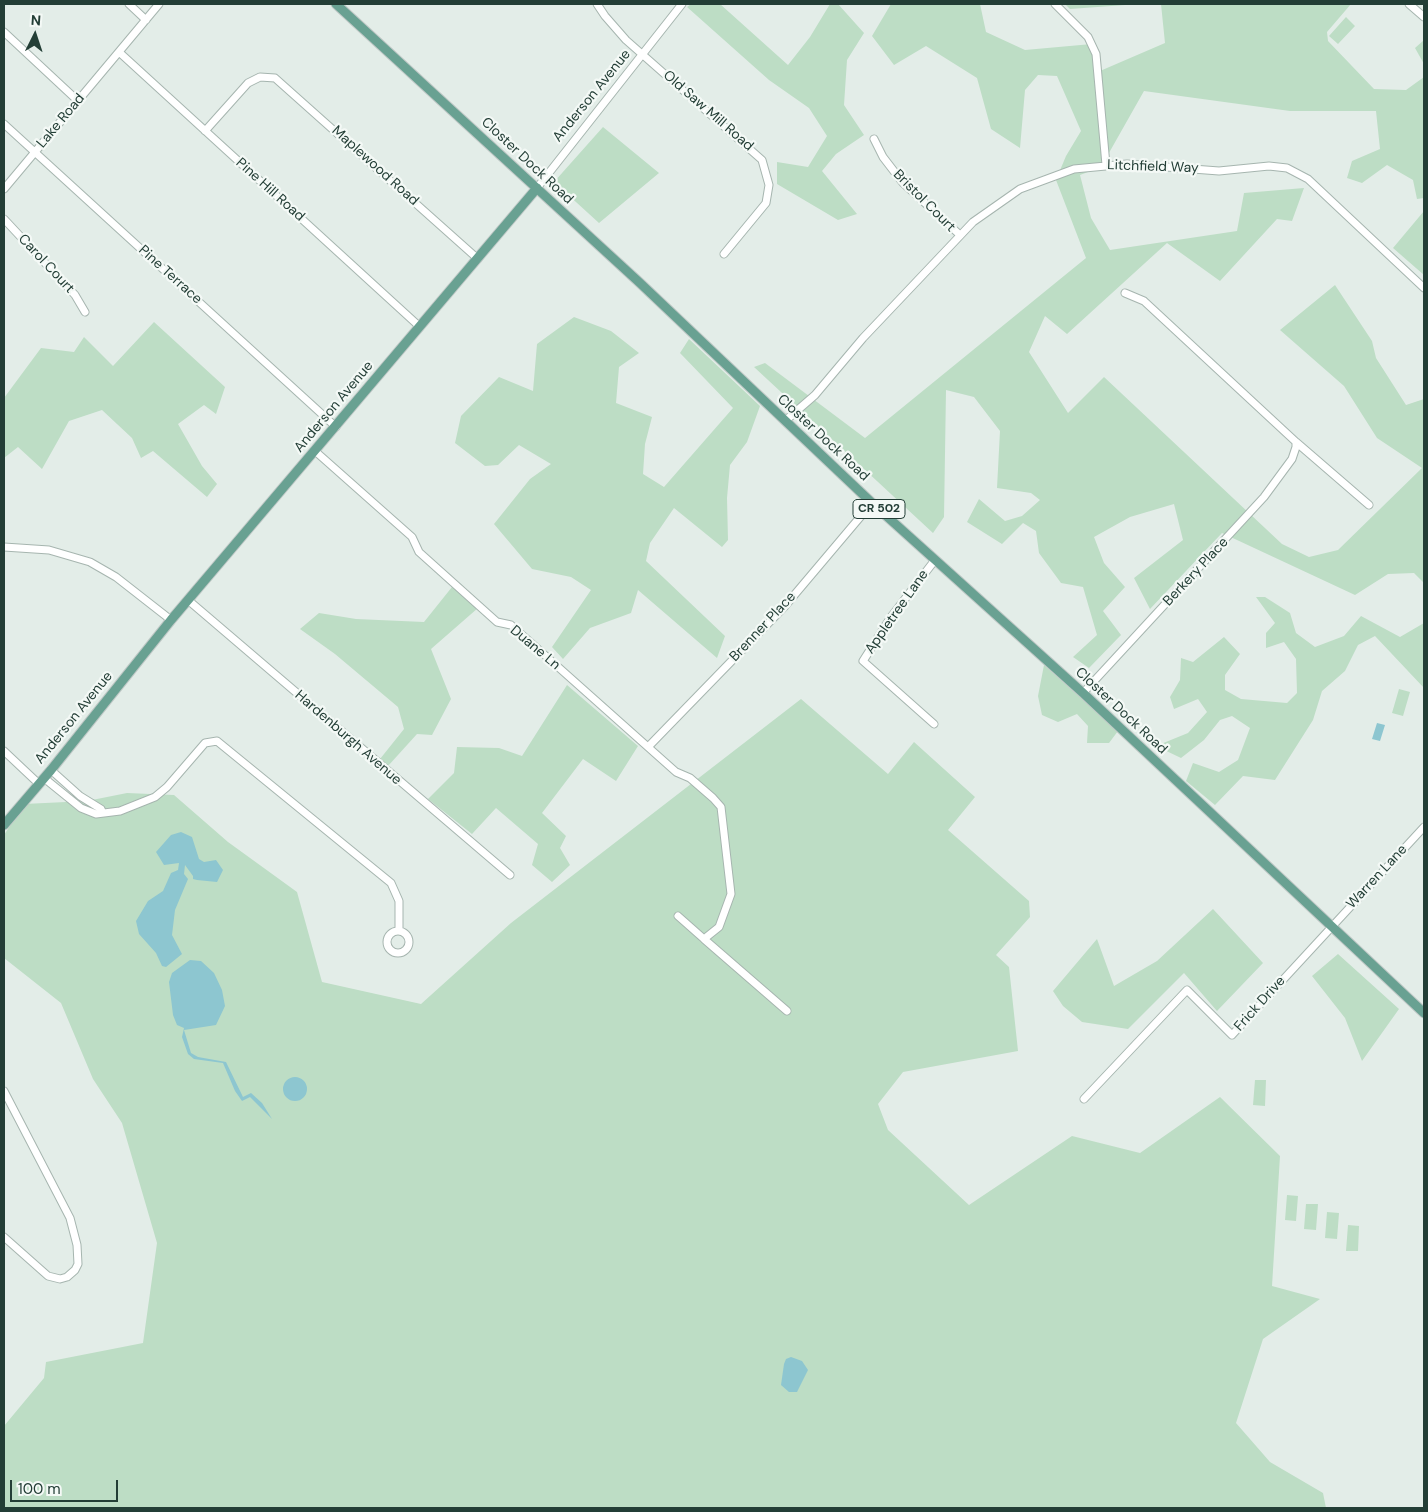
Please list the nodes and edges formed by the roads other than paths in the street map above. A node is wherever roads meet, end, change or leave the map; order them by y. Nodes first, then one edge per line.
1 (129, 4) edge
2 (159, 4) edge
3 (336, 4) edge
4 (597, 4) edge
5 (682, 4) edge
6 (1055, 4) edge
7 (1410, 4) edge
8 (1424, 17) edge
9 (146, 20) junction
10 (4, 32) edge
11 (119, 52) junction
12 (643, 54) junction
13 (78, 101) junction
14 (4, 124) edge
15 (205, 131) junction
16 (874, 139) dead end
17 (35, 152) junction
18 (1106, 164) junction
19 (536, 188) junction
20 (4, 189) edge
21 (4, 219) edge
22 (960, 236) junction
23 (724, 254) dead end
24 (478, 260) junction
25 (1424, 288) edge
26 (1125, 293) dead end
27 (85, 312) dead end
28 (420, 327) junction
29 (785, 421) junction
30 (336, 427) junction
31 (1296, 442) junction
32 (315, 451) junction
33 (872, 503) junction
34 (1369, 505) dead end
35 (4, 547) edge
36 (934, 560) junction
37 (188, 600) junction
38 (171, 620) junction
39 (1083, 694) junction
40 (934, 724) dead end
41 (648, 747) junction
42 (4, 751) edge
43 (51, 770) junction
44 (42, 781) junction
45 (103, 813) junction
46 (4, 825) edge
47 (1424, 827) edge
48 (510, 875) dead end
49 (678, 916) dead end
50 (1330, 926) junction
51 (399, 931) dead end
52 (704, 939) junction
53 (787, 1011) dead end
54 (1424, 1013) edge
55 (4, 1090) edge
56 (1084, 1099) dead end
57 (4, 1237) edge

1 - 9 street
2 - 9 street, Lake Road
3 - 19 main road, Closter Dock Road / CR 502
4 - 12 street, Old Saw Mill Road
5 - 12 street, Anderson Avenue
6 - 18 street
7 - 8 street
9 - 11 street, Lake Road
10 - 13 street
11 - 13 street, Lake Road
11 - 15 street, Pine Hill Road
12 - 19 street, Anderson Avenue
12 - 23 street, Old Saw Mill Road
13 - 17 street, Lake Road
14 - 17 street, Pine Terrace
15 - 24 street, Maplewood Road
15 - 28 street, Pine Hill Road
16 - 22 street, Bristol Court
17 - 20 street, Lake Road
17 - 30 street, Pine Terrace
18 - 22 street, Litchfield Way
18 - 25 street, Litchfield Way
19 - 24 main road, Anderson Avenue
19 - 29 main road, Closter Dock Road / CR 502
21 - 27 street, Carol Court
22 - 29 street, Litchfield Way
24 - 28 main road, Anderson Avenue
26 - 31 street
28 - 30 main road, Anderson Avenue
29 - 33 main road, Closter Dock Road / CR 502
30 - 32 main road, Anderson Avenue
31 - 34 street
31 - 39 street, Berkery Place
32 - 37 main road, Anderson Avenue
32 - 41 street, Duane Ln
33 - 36 main road, Closter Dock Road / CR 502
33 - 41 street, Brenner Place
35 - 38 street
36 - 39 main road, Closter Dock Road / CR 502
36 - 40 street, Appletree Lane
37 - 38 main road, Anderson Avenue
37 - 48 street, Hardenburgh Avenue
38 - 43 main road, Anderson Avenue
39 - 50 main road, Closter Dock Road / CR 502
41 - 52 street, Duane Ln
42 - 44 street
43 - 44 main road, Anderson Avenue
43 - 45 street
44 - 45 street
44 - 46 main road, Anderson Avenue
45 - 51 street
47 - 50 street, Warren Lane
49 - 52 street
50 - 54 main road, Closter Dock Road / CR 502
50 - 56 street, Frick Drive
52 - 53 street
55 - 57 street

